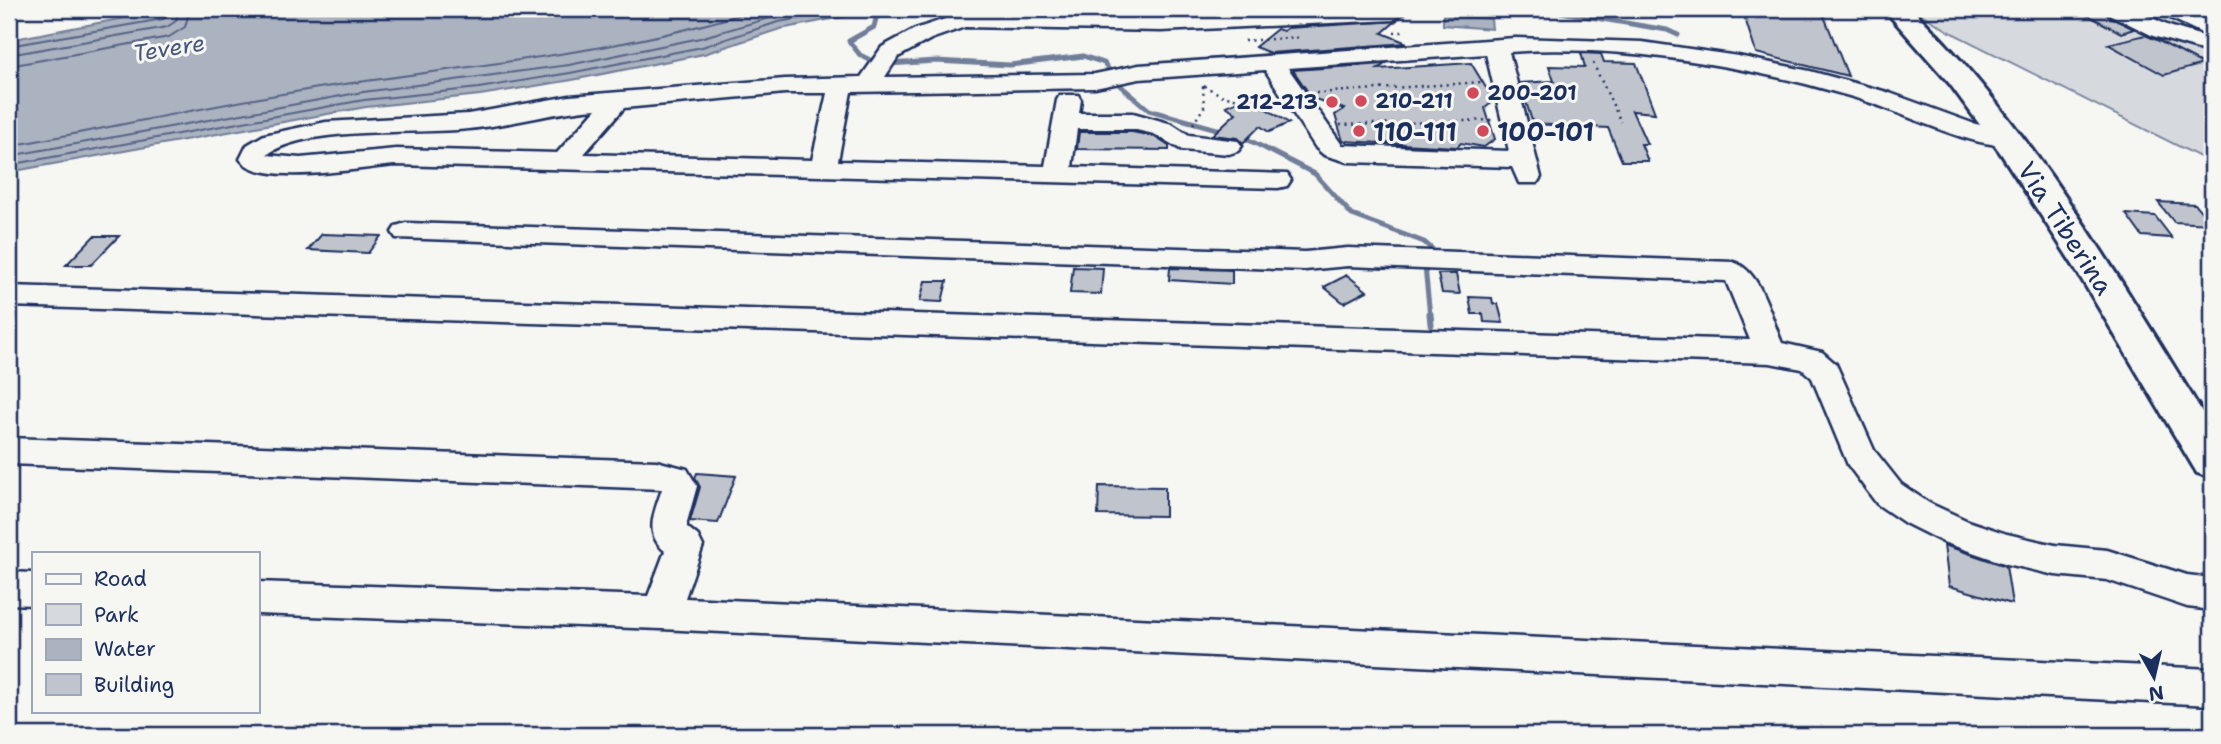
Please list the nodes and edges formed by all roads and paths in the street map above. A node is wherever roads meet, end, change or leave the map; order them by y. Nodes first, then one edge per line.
1 (1897, 9) edge
2 (2117, 9) edge
3 (2170, 9) edge
4 (1393, 13) dead end
5 (1239, 23) junction
6 (1161, 24) junction
7 (2212, 31) edge
8 (1505, 46) junction
9 (2212, 46) edge
10 (1627, 50) junction
11 (1588, 55) junction
12 (1260, 64) junction
13 (1178, 69) junction
14 (1139, 72) junction
15 (1072, 81) junction
16 (1504, 82) junction
17 (837, 84) junction
18 (871, 84) junction
19 (1203, 85) junction
20 (1293, 94) junction
21 (1242, 99) dead end
22 (617, 100) junction
23 (1198, 118) dead end
24 (1513, 120) junction
25 (1621, 122) dead end
26 (1315, 128) junction
27 (1064, 131) junction
28 (2007, 139) junction
29 (1229, 146) dead end
30 (566, 159) junction
31 (823, 168) junction
32 (1057, 175) junction
33 (1278, 180) dead end
34 (406, 232) dead end
35 (9, 296) edge
36 (1770, 352) junction
37 (9, 451) edge
38 (2212, 462) edge
39 (9, 588) edge
40 (32, 589) edge
41 (2212, 594) edge
42 (259, 598) edge
43 (662, 613) junction
44 (2212, 687) edge

1 - 28 main road, Via Tiberina
2 - 9 lane
3 - 7 lane
4 - 5 lane
5 - 6 lane
5 - 12 lane
6 - 13 lane
6 - 18 lane
8 - 10 lane
8 - 11 lane
8 - 12 lane
8 - 16 lane
10 - 11 lane
10 - 28 lane
11 - 25 path
12 - 13 lane
12 - 19 lane
12 - 20 lane
13 - 14 lane
14 - 15 lane
14 - 19 lane
15 - 18 lane
15 - 27 lane
16 - 20 path
16 - 24 lane
17 - 18 lane
17 - 22 lane
17 - 31 lane
19 - 21 path
19 - 23 path
20 - 26 lane
22 - 30 lane
22 - 30 lane
24 - 26 path
24 - 26 lane
27 - 29 lane
27 - 32 lane
28 - 38 main road, Via Tiberina
30 - 31 lane
31 - 32 lane
32 - 33 lane
34 - 36 lane
35 - 36 lane
36 - 41 lane
37 - 43 lane
39 - 40 lane
42 - 43 lane
43 - 44 lane

